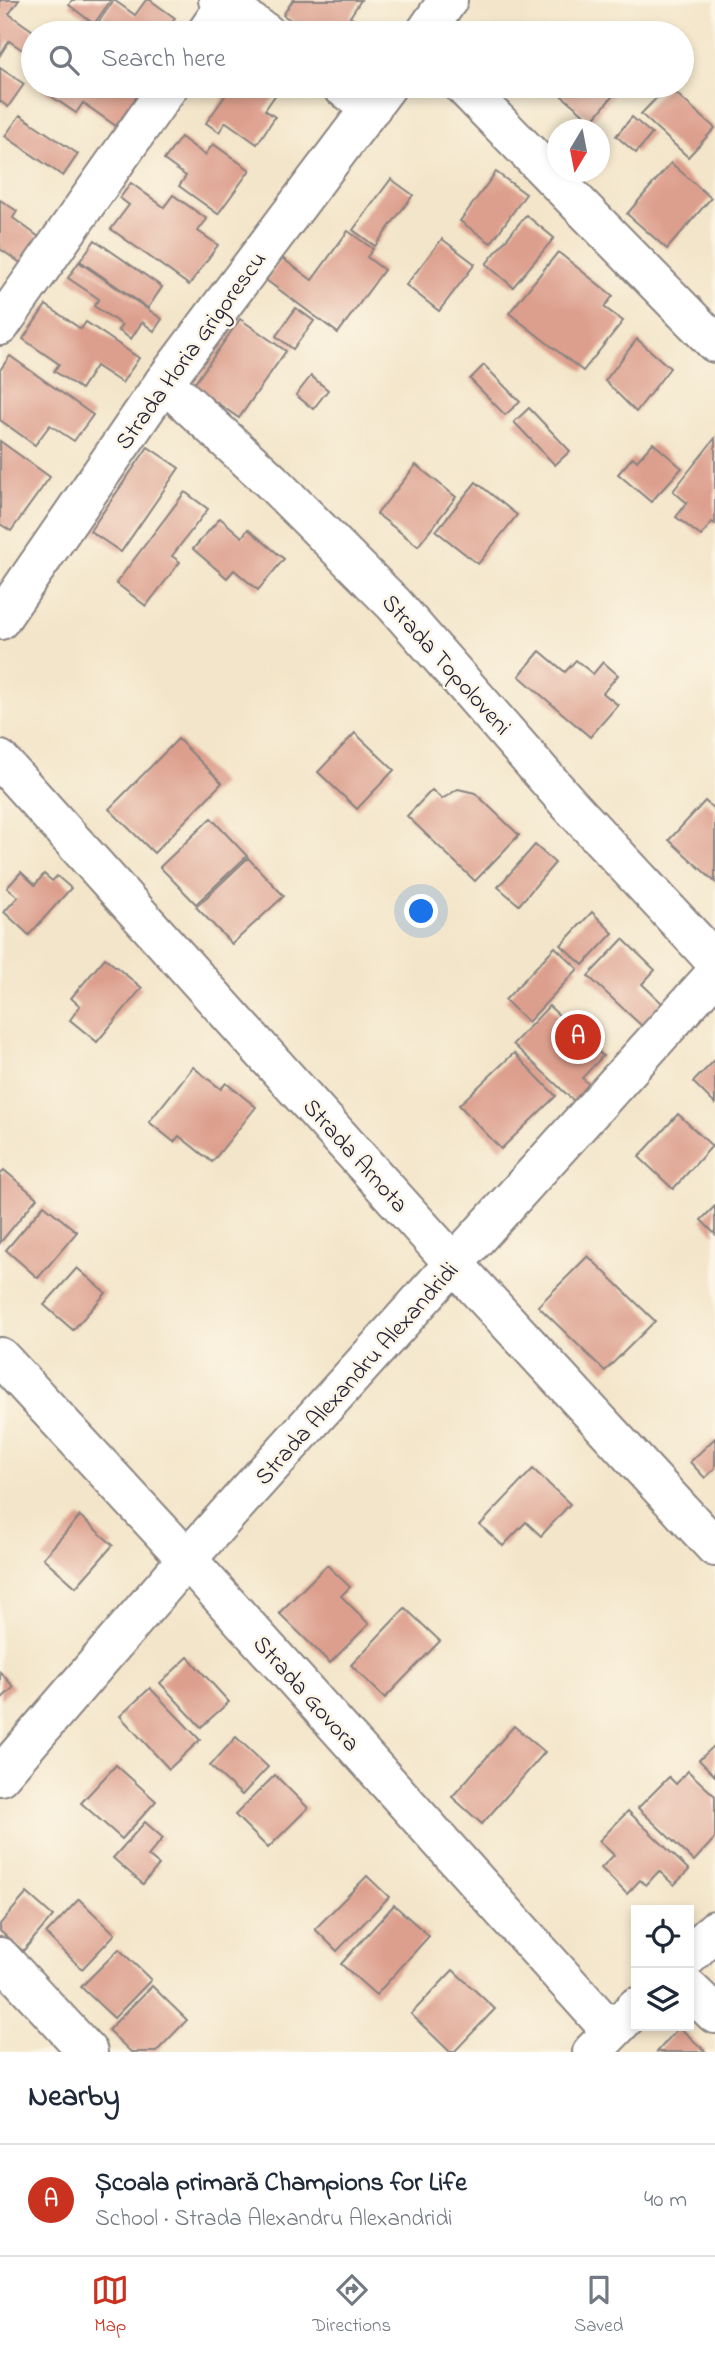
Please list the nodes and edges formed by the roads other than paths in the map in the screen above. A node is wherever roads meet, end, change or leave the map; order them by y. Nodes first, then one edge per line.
1 (448, 0) edge
2 (220, 10) edge
3 (242, 21) edge
4 (433, 21) edge
5 (161, 98) edge
6 (378, 98) edge
7 (475, 98) edge
8 (0, 326) edge
9 (715, 344) edge
10 (163, 382) junction
11 (0, 620) edge
12 (0, 760) edge
13 (715, 961) edge
14 (715, 974) edge
15 (455, 1265) junction
16 (0, 1357) edge
17 (715, 1547) edge
18 (187, 1559) junction
19 (0, 1776) edge
20 (715, 1930) edge
21 (694, 1951) edge
22 (0, 1957) edge
23 (694, 1994) edge
24 (715, 2014) edge
25 (613, 2030) edge
26 (88, 2052) edge

1 - 4 street
2 - 3 street
5 - 8 street
6 - 10 street, Strada Horia Grigorescu
7 - 9 street
10 - 11 street, Strada Horia Grigorescu
10 - 13 street, Strada Topoloveni
12 - 15 street, Strada Arnota
14 - 15 street, Strada Alexandru Alexandridi
15 - 17 street, Strada Arnota
15 - 18 street, Strada Alexandru Alexandridi
16 - 18 street, Strada Govora
18 - 19 street, Strada Alexandru Alexandridi
18 - 25 street, Strada Govora
20 - 21 street
22 - 26 street
23 - 24 street

